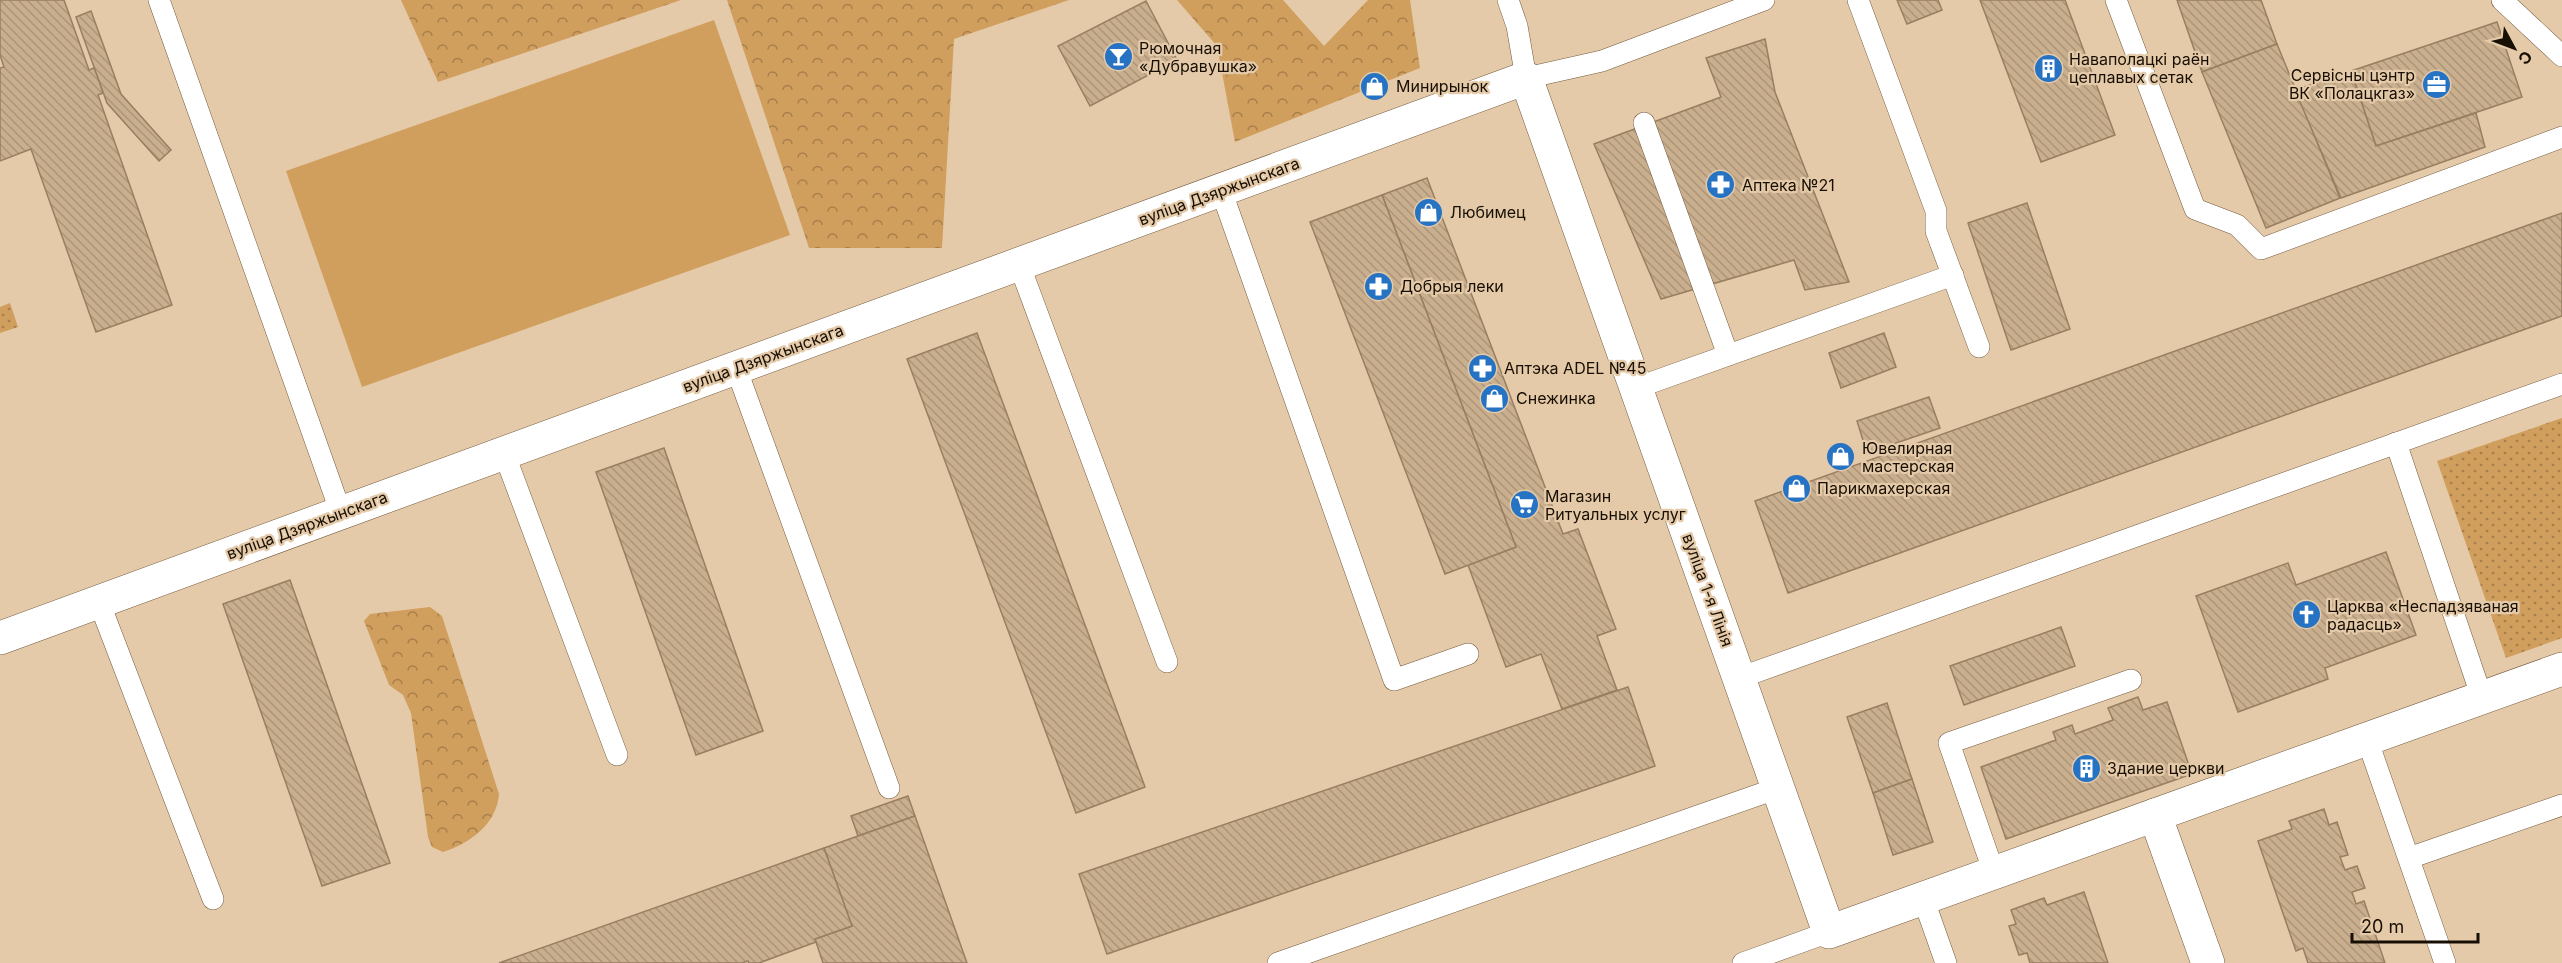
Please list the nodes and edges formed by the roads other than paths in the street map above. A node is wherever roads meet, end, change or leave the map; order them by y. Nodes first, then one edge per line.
1 (159, 0) edge
2 (1508, 0) edge
3 (1764, 0) edge
4 (1858, 0) edge
5 (2116, 0) edge
6 (2502, 0) edge
7 (2562, 56) edge
8 (1526, 78) junction
9 (1644, 123) dead end
10 (2562, 137) edge
11 (1221, 190) junction
12 (1019, 264) junction
13 (1953, 275) junction
14 (1979, 347) dead end
15 (1728, 355) junction
16 (736, 368) junction
17 (2562, 384) edge
18 (1636, 388) junction
19 (2396, 443) junction
20 (504, 453) junction
21 (340, 513) junction
22 (99, 602) junction
23 (0, 638) edge
24 (1468, 654) dead end
25 (1167, 662) dead end
26 (2562, 669) edge
27 (1739, 678) junction
28 (2132, 680) dead end
29 (2482, 698) junction
30 (2367, 739) junction
31 (617, 755) dead end
32 (889, 788) dead end
33 (1778, 788) junction
34 (2562, 805) edge
35 (2155, 815) junction
36 (2409, 858) junction
37 (1994, 873) junction
38 (1923, 898) junction
39 (213, 899) dead end
40 (1829, 932) junction
41 (1278, 963) edge
42 (1743, 963) edge
43 (1946, 963) edge
44 (2208, 963) edge
45 (2445, 963) edge

1 - 21 lane
2 - 8 lane
3 - 8 lane
4 - 13 lane
5 - 10 lane
6 - 7 lane
8 - 11 street, вуліца Дзяржынскага
8 - 18 street, вуліца 1-я Лінія
9 - 15 lane
11 - 12 street, вуліца Дзяржынскага
11 - 24 lane
12 - 16 street, вуліца Дзяржынскага
12 - 25 lane
13 - 14 lane
13 - 15 lane
15 - 18 lane
16 - 20 street, вуліца Дзяржынскага
16 - 32 lane
17 - 19 lane
18 - 27 street, вуліца 1-я Лінія
19 - 27 lane
19 - 29 lane
20 - 21 street, вуліца Дзяржынскага
20 - 31 lane
21 - 22 street, вуліца Дзяржынскага
22 - 23 street, вуліца Дзяржынскага
22 - 39 lane
26 - 29 street
27 - 33 street, вуліца 1-я Лінія
28 - 37 lane
29 - 30 street
30 - 35 street
30 - 36 lane
33 - 40 street, вуліца 1-я Лінія
33 - 41 lane
34 - 36 lane
35 - 37 street
35 - 44 street
36 - 45 lane
37 - 38 street
38 - 40 street
38 - 43 lane
40 - 42 lane

